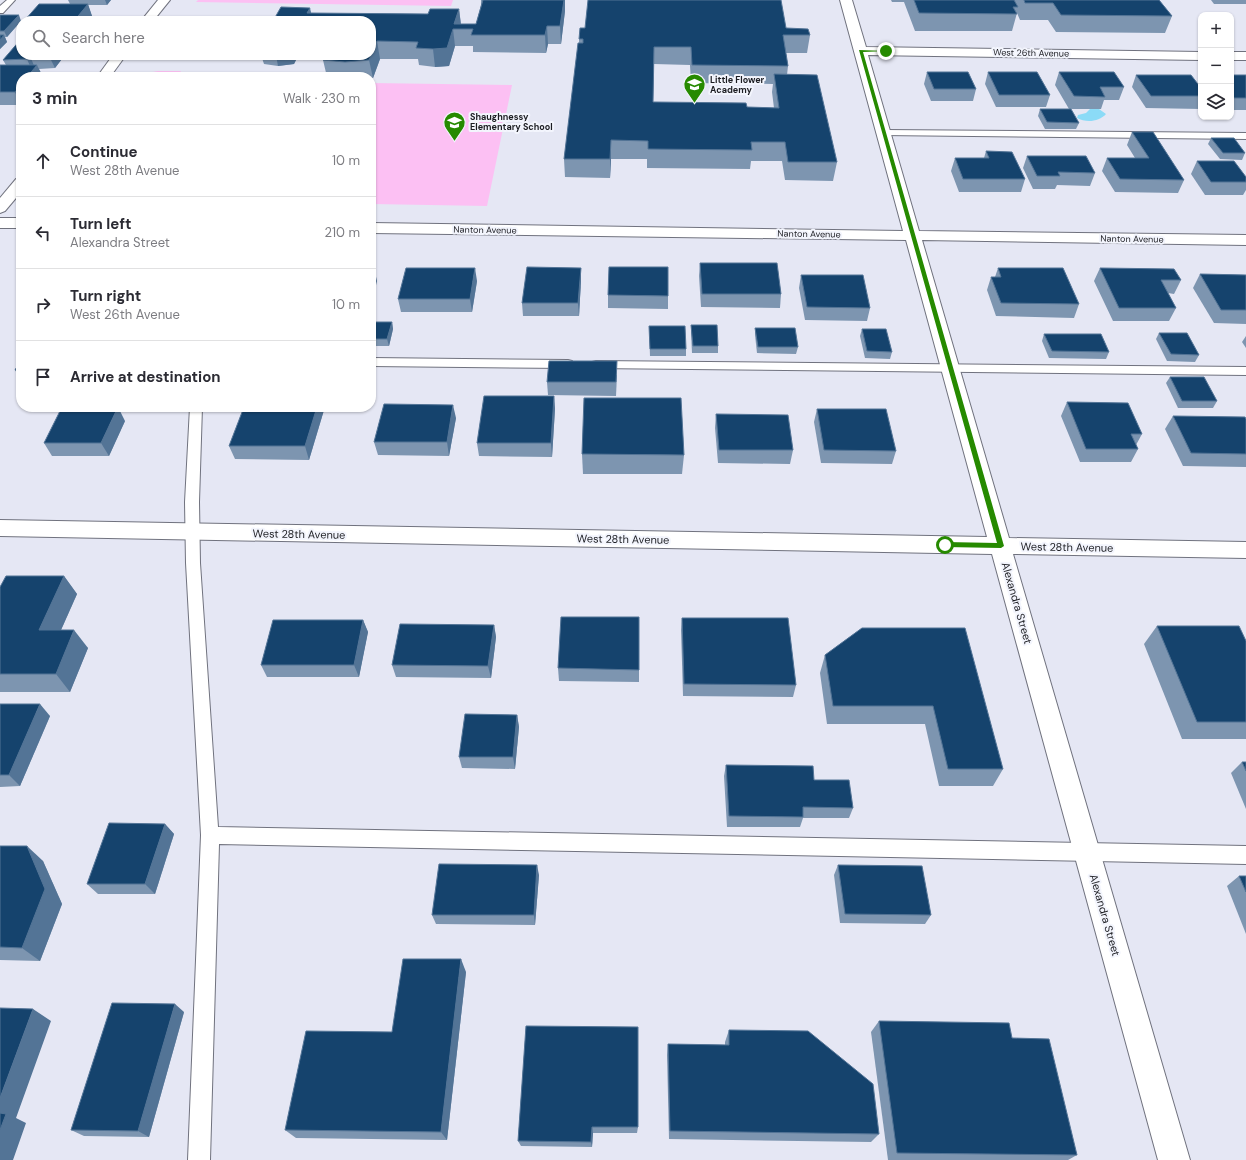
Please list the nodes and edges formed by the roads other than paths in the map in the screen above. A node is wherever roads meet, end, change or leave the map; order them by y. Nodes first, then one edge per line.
1 (11, 0) edge
2 (164, 0) edge
3 (846, 0) edge
4 (0, 11) edge
5 (151, 16) edge
6 (861, 51) junction
7 (1198, 56) edge
8 (1234, 56) edge
9 (1246, 56) edge
10 (116, 60) edge
11 (107, 72) edge
12 (884, 133) junction
13 (1246, 136) edge
14 (16, 188) edge
15 (0, 208) edge
16 (0, 223) edge
17 (16, 223) edge
18 (376, 228) edge
19 (913, 236) junction
20 (1246, 240) edge
21 (376, 362) edge
22 (950, 368) junction
23 (1246, 371) edge
24 (196, 412) edge
25 (0, 528) edge
26 (192, 532) junction
27 (1001, 546) junction
28 (1246, 550) edge
29 (210, 835) junction
30 (1087, 852) junction
31 (1246, 855) edge
32 (199, 1160) edge
33 (1174, 1160) edge

1 - 4 lane
2 - 5 street
3 - 6 street, Alexandra Street
6 - 7 street, West 26th Avenue
6 - 12 street, Alexandra Street
8 - 9 street
10 - 11 street
12 - 13 lane
12 - 19 street, Alexandra Street
14 - 15 street
16 - 17 street
18 - 19 street, Nanton Avenue
19 - 20 street, Nanton Avenue
19 - 22 street, Alexandra Street
21 - 22 lane
22 - 23 lane
22 - 27 street, Alexandra Street
24 - 26 lane
25 - 26 street, West 28th Avenue
26 - 27 street, West 28th Avenue
26 - 29 lane
27 - 28 street, West 28th Avenue
27 - 30 street, Alexandra Street
29 - 30 lane
29 - 32 lane
30 - 31 lane
30 - 33 street, Alexandra Street

